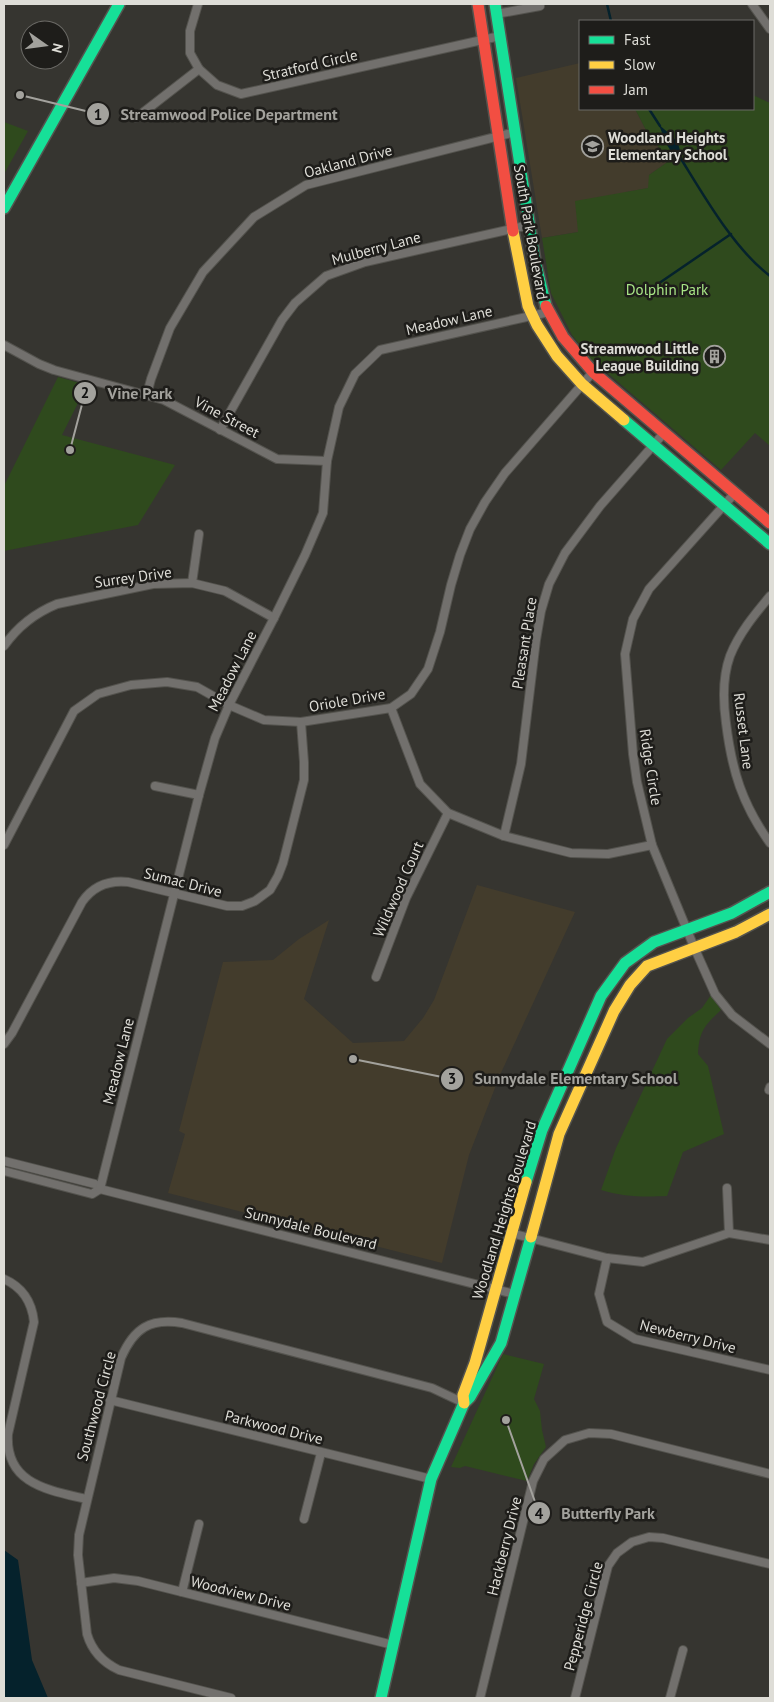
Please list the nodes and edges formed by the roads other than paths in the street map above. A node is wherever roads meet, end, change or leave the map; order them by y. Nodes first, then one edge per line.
1 (119, 4) edge
2 (198, 4) edge
3 (478, 4) edge
4 (752, 4) edge
5 (540, 6) dead end
6 (495, 9) edge
7 (770, 29) edge
8 (500, 36) junction
9 (484, 40) junction
10 (199, 69) junction
11 (136, 118) dead end
12 (515, 132) junction
13 (498, 136) junction
14 (4, 208) edge
15 (529, 225) junction
16 (513, 228) junction
17 (549, 312) junction
18 (533, 316) junction
19 (6, 346) edge
20 (4, 356) edge
21 (592, 372) junction
22 (582, 384) junction
23 (147, 394) junction
24 (220, 430) junction
25 (664, 433) junction
26 (653, 445) junction
27 (327, 461) junction
28 (734, 493) junction
29 (724, 505) junction
30 (770, 523) edge
31 (199, 534) dead end
32 (770, 544) edge
33 (192, 583) junction
34 (770, 596) edge
35 (274, 618) junction
36 (4, 646) edge
37 (229, 705) junction
38 (391, 708) junction
39 (301, 722) junction
40 (155, 786) dead end
41 (199, 795) junction
42 (448, 813) junction
43 (504, 836) junction
44 (770, 843) edge
45 (4, 845) edge
46 (652, 845) junction
47 (770, 892) edge
48 (175, 894) junction
49 (770, 914) edge
50 (687, 928) junction
51 (694, 947) junction
52 (376, 977) dead end
53 (4, 1044) edge
54 (770, 1044) edge
55 (4, 1161) edge
56 (4, 1171) edge
57 (727, 1188) dead end
58 (100, 1189) junction
59 (511, 1233) junction
60 (729, 1233) junction
61 (529, 1238) junction
62 (770, 1240) edge
63 (607, 1258) junction
64 (4, 1279) edge
65 (495, 1289) junction
66 (514, 1294) junction
67 (770, 1370) edge
68 (110, 1400) junction
69 (464, 1403) junction
70 (321, 1453) junction
71 (770, 1474) edge
72 (431, 1479) junction
73 (86, 1499) junction
74 (304, 1519) dead end
75 (199, 1524) dead end
76 (770, 1564) edge
77 (81, 1583) junction
78 (182, 1592) junction
79 (393, 1645) junction
80 (683, 1650) dead end
81 (231, 1698) edge
82 (381, 1698) edge
83 (480, 1698) edge
84 (575, 1698) edge
85 (670, 1698) edge

1 - 14 street
2 - 10 street, Stratford Circle
3 - 9 street, South Park Boulevard
4 - 7 street
5 - 6 street, South Park Boulevard
6 - 8 street, South Park Boulevard
8 - 9 street, Stratford Circle
8 - 12 street, South Park Boulevard
9 - 10 street, Stratford Circle
9 - 13 street, South Park Boulevard
10 - 11 street
12 - 13 street, Oakland Drive
12 - 15 street, South Park Boulevard
13 - 16 street, South Park Boulevard
13 - 23 street, Oakland Drive
15 - 16 street, Mulberry Lane
15 - 17 street, South Park Boulevard
16 - 18 street, South Park Boulevard
16 - 24 street, Mulberry Lane
17 - 18 street, Meadow Lane
17 - 21 street, South Park Boulevard
18 - 22 street, South Park Boulevard
18 - 27 street, Meadow Lane
19 - 20 street
19 - 23 street, Vine Street
21 - 22 street, Oriole Drive
21 - 25 street, South Park Boulevard
22 - 26 street, South Park Boulevard
22 - 38 street, Oriole Drive
23 - 24 street, Vine Street
24 - 27 street, Vine Street
25 - 26 street, Pleasant Place
25 - 28 street, South Park Boulevard
26 - 29 street, South Park Boulevard
26 - 43 street, Pleasant Place
27 - 35 street, Meadow Lane
28 - 29 street, Ridge Circle
28 - 30 street, South Park Boulevard
29 - 32 street, South Park Boulevard
29 - 46 street, Ridge Circle
31 - 33 street
33 - 35 street, Surrey Drive
33 - 36 street, Surrey Drive
34 - 44 street, Russet Lane
35 - 37 street, Meadow Lane
37 - 39 street, Oriole Drive
37 - 41 street, Meadow Lane
37 - 45 street, Oriole Drive
38 - 39 street, Oriole Drive
38 - 42 street
39 - 48 street, Sumac Drive
40 - 41 street
41 - 48 street, Meadow Lane
42 - 43 street
42 - 52 street, Wildwood Court
43 - 46 street
46 - 50 street, Ridge Circle
47 - 50 street, Woodland Heights Boulevard
48 - 53 street, Sumac Drive
48 - 58 street, Meadow Lane
49 - 51 street, Woodland Heights Boulevard
50 - 51 street, Ridge Circle
50 - 59 street, Woodland Heights Boulevard
51 - 54 street, Ridge Circle
51 - 61 street, Woodland Heights Boulevard
55 - 58 street, Sunnydale Boulevard
56 - 58 street, Sunnydale Boulevard
57 - 60 street
58 - 65 street, Sunnydale Boulevard
59 - 61 street
59 - 65 street, Woodland Heights Boulevard
60 - 62 street
60 - 63 street
61 - 63 street
61 - 66 street, Woodland Heights Boulevard
63 - 67 street, Newberry Drive
64 - 73 street
65 - 66 street, Sunnydale Boulevard
65 - 69 street, Woodland Heights Boulevard
66 - 69 street, Woodland Heights Boulevard
68 - 69 street, Southwood Circle
68 - 70 street, Parkwood Drive
68 - 73 street, Southwood Circle
69 - 72 street, Woodland Heights Boulevard
70 - 72 street, Parkwood Drive
70 - 74 street
71 - 83 street, Hackberry Drive
72 - 79 street, Woodland Heights Boulevard
73 - 77 street, Southwood Circle
75 - 78 street
76 - 84 street, Pepperidge Circle
77 - 78 street, Woodview Drive
77 - 81 street, Southwood Circle
78 - 79 street, Woodview Drive
79 - 82 street, Woodland Heights Boulevard
80 - 85 street

